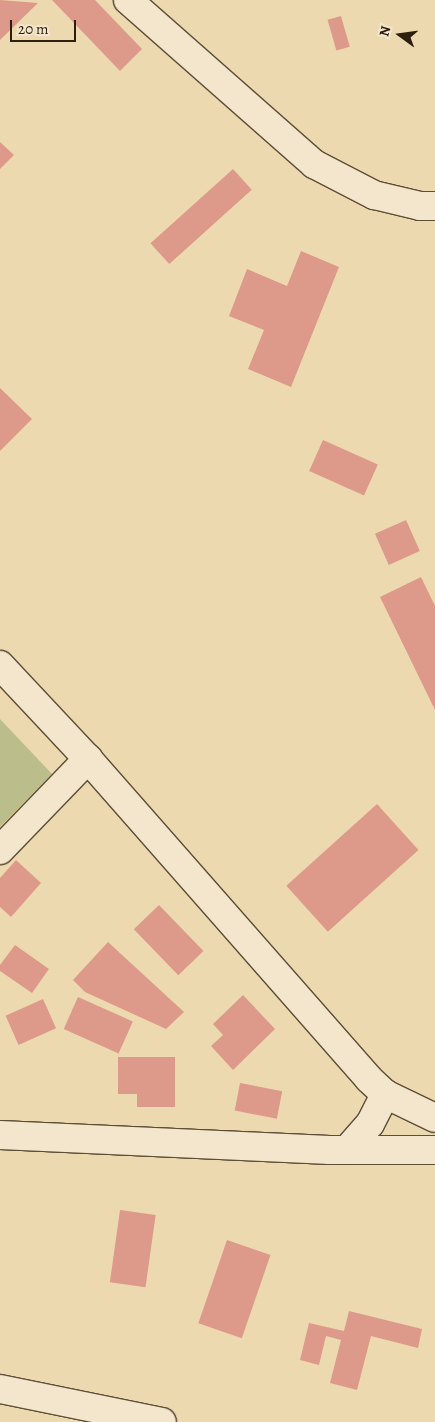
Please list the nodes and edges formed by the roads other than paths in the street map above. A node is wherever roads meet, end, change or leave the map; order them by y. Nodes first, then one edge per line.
1 (128, 0) edge
2 (435, 206) edge
3 (0, 666) edge
4 (88, 758) junction
5 (0, 850) edge
6 (385, 1094) junction
7 (435, 1118) edge
8 (0, 1135) edge
9 (347, 1150) junction
10 (432, 1153) edge
11 (0, 1389) edge
12 (89, 1415) edge
13 (162, 1422) edge

1 - 2 street
3 - 4 street
4 - 5 street
4 - 6 street
6 - 7 street
6 - 9 street
8 - 9 street
9 - 10 street
11 - 12 street
12 - 13 street

